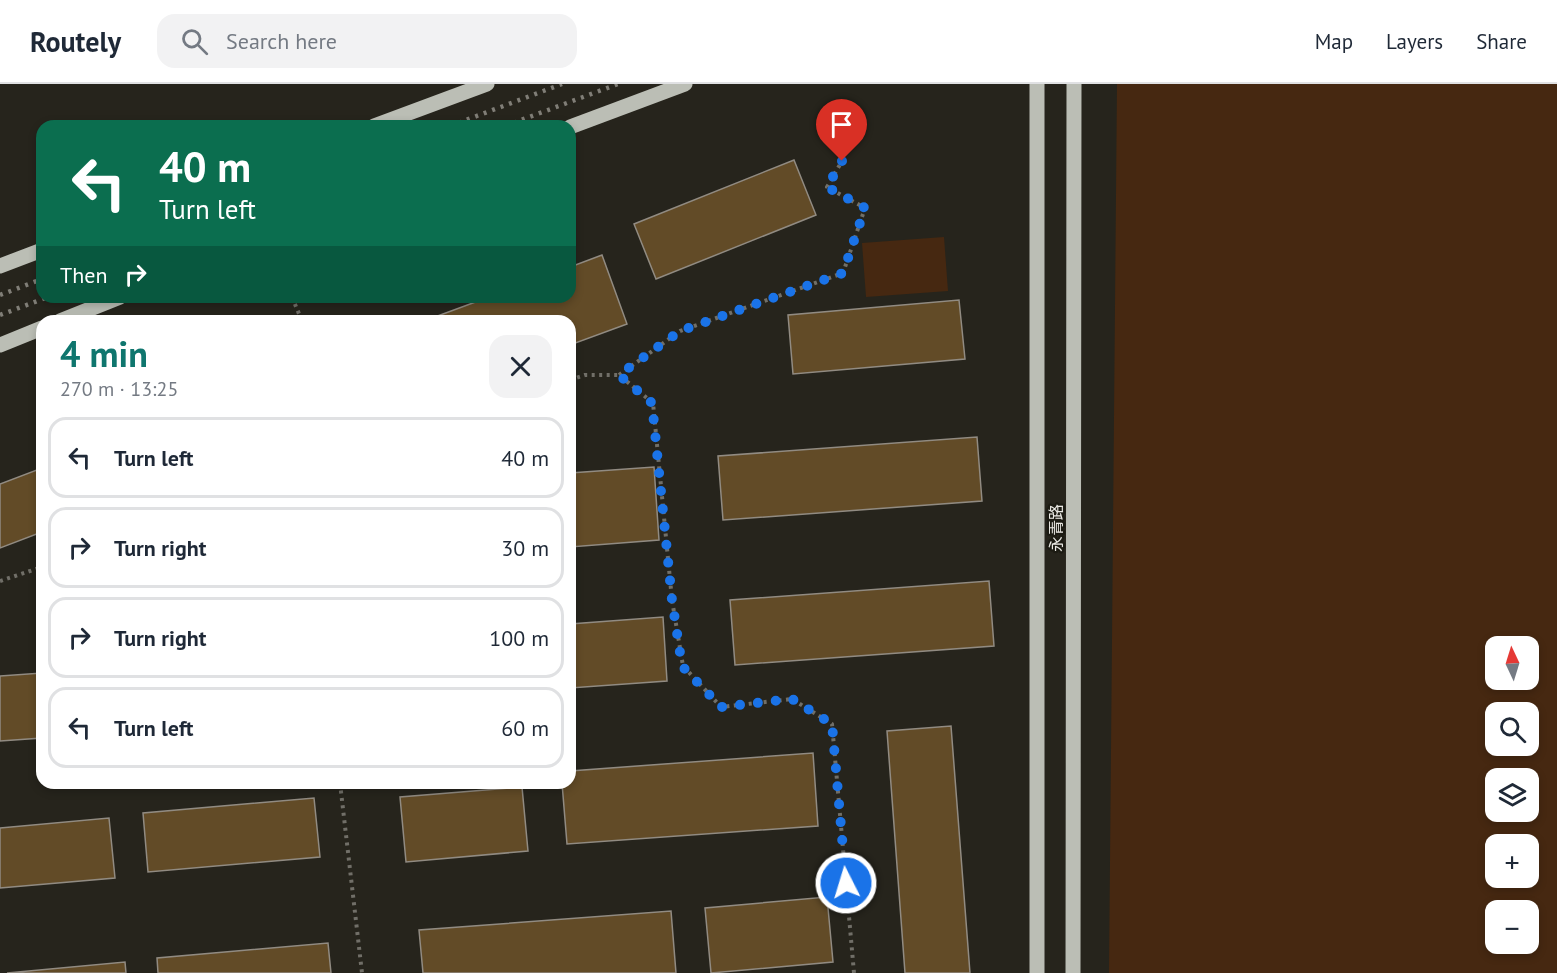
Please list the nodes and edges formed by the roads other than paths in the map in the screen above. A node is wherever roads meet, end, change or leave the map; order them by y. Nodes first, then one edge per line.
1 (487, 84) edge
2 (686, 84) edge
3 (1037, 84) edge
4 (1074, 84) edge
5 (390, 120) edge
6 (576, 125) edge
7 (36, 252) edge
8 (5, 263) edge
9 (105, 303) edge
10 (75, 315) edge
11 (36, 330) edge
12 (0, 345) edge
13 (1038, 973) edge
14 (1073, 973) edge

1 - 5 main road
2 - 6 main road
3 - 13 main road, 永青路
4 - 14 main road, 永青路
7 - 8 main road
9 - 10 main road
11 - 12 main road

